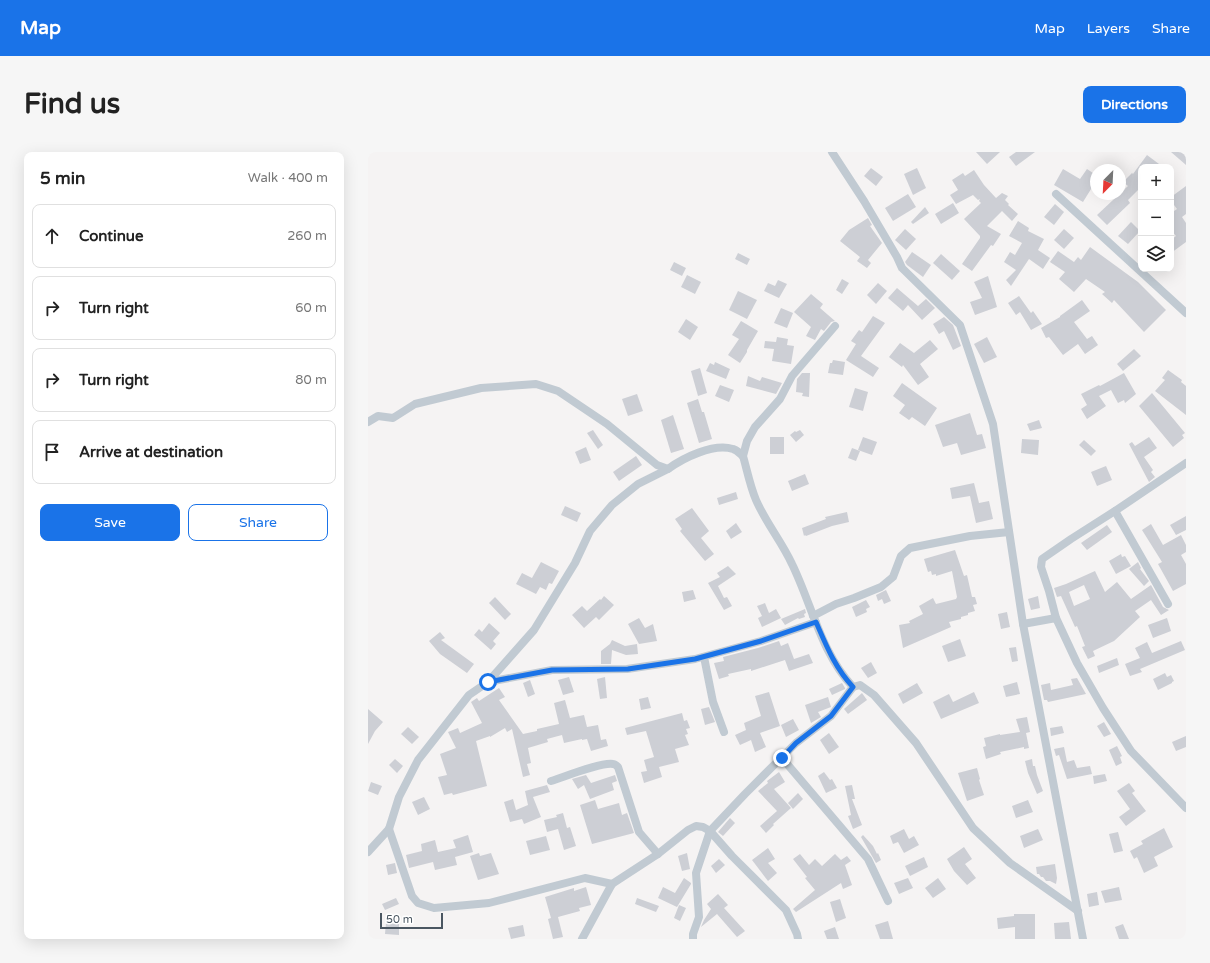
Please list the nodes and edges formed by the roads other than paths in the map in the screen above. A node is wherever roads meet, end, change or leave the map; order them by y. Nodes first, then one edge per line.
1 (832, 152) edge
2 (1056, 194) dead end
3 (1185, 311) edge
4 (835, 326) dead end
5 (368, 422) edge
6 (743, 456) junction
7 (1186, 462) edge
8 (668, 469) junction
9 (1115, 511) junction
10 (1009, 532) junction
11 (1168, 604) dead end
12 (1056, 618) junction
13 (815, 619) junction
14 (1023, 624) junction
15 (704, 657) junction
16 (488, 682) junction
17 (853, 687) junction
18 (724, 732) dead end
19 (782, 758) junction
20 (551, 781) dead end
21 (1186, 808) edge
22 (390, 829) junction
23 (710, 831) junction
24 (368, 852) edge
25 (658, 854) junction
26 (612, 884) junction
27 (888, 901) dead end
28 (1078, 911) junction
29 (582, 939) edge
30 (693, 939) edge
31 (798, 939) edge
32 (1083, 939) edge

1 - 10 street
2 - 3 street
4 - 6 street
5 - 8 street
6 - 8 street
6 - 13 street
7 - 9 street
8 - 16 street
9 - 11 street
9 - 12 street
10 - 13 street
10 - 14 street
12 - 14 street
12 - 21 street
13 - 15 street
13 - 17 street
14 - 28 street
15 - 16 street
15 - 18 street
16 - 22 street
17 - 19 street
17 - 28 street
19 - 23 street
19 - 27 street
20 - 25 street
22 - 24 street
22 - 26 street
23 - 25 street
23 - 30 street
23 - 31 street
25 - 26 street
26 - 29 street
28 - 32 street

